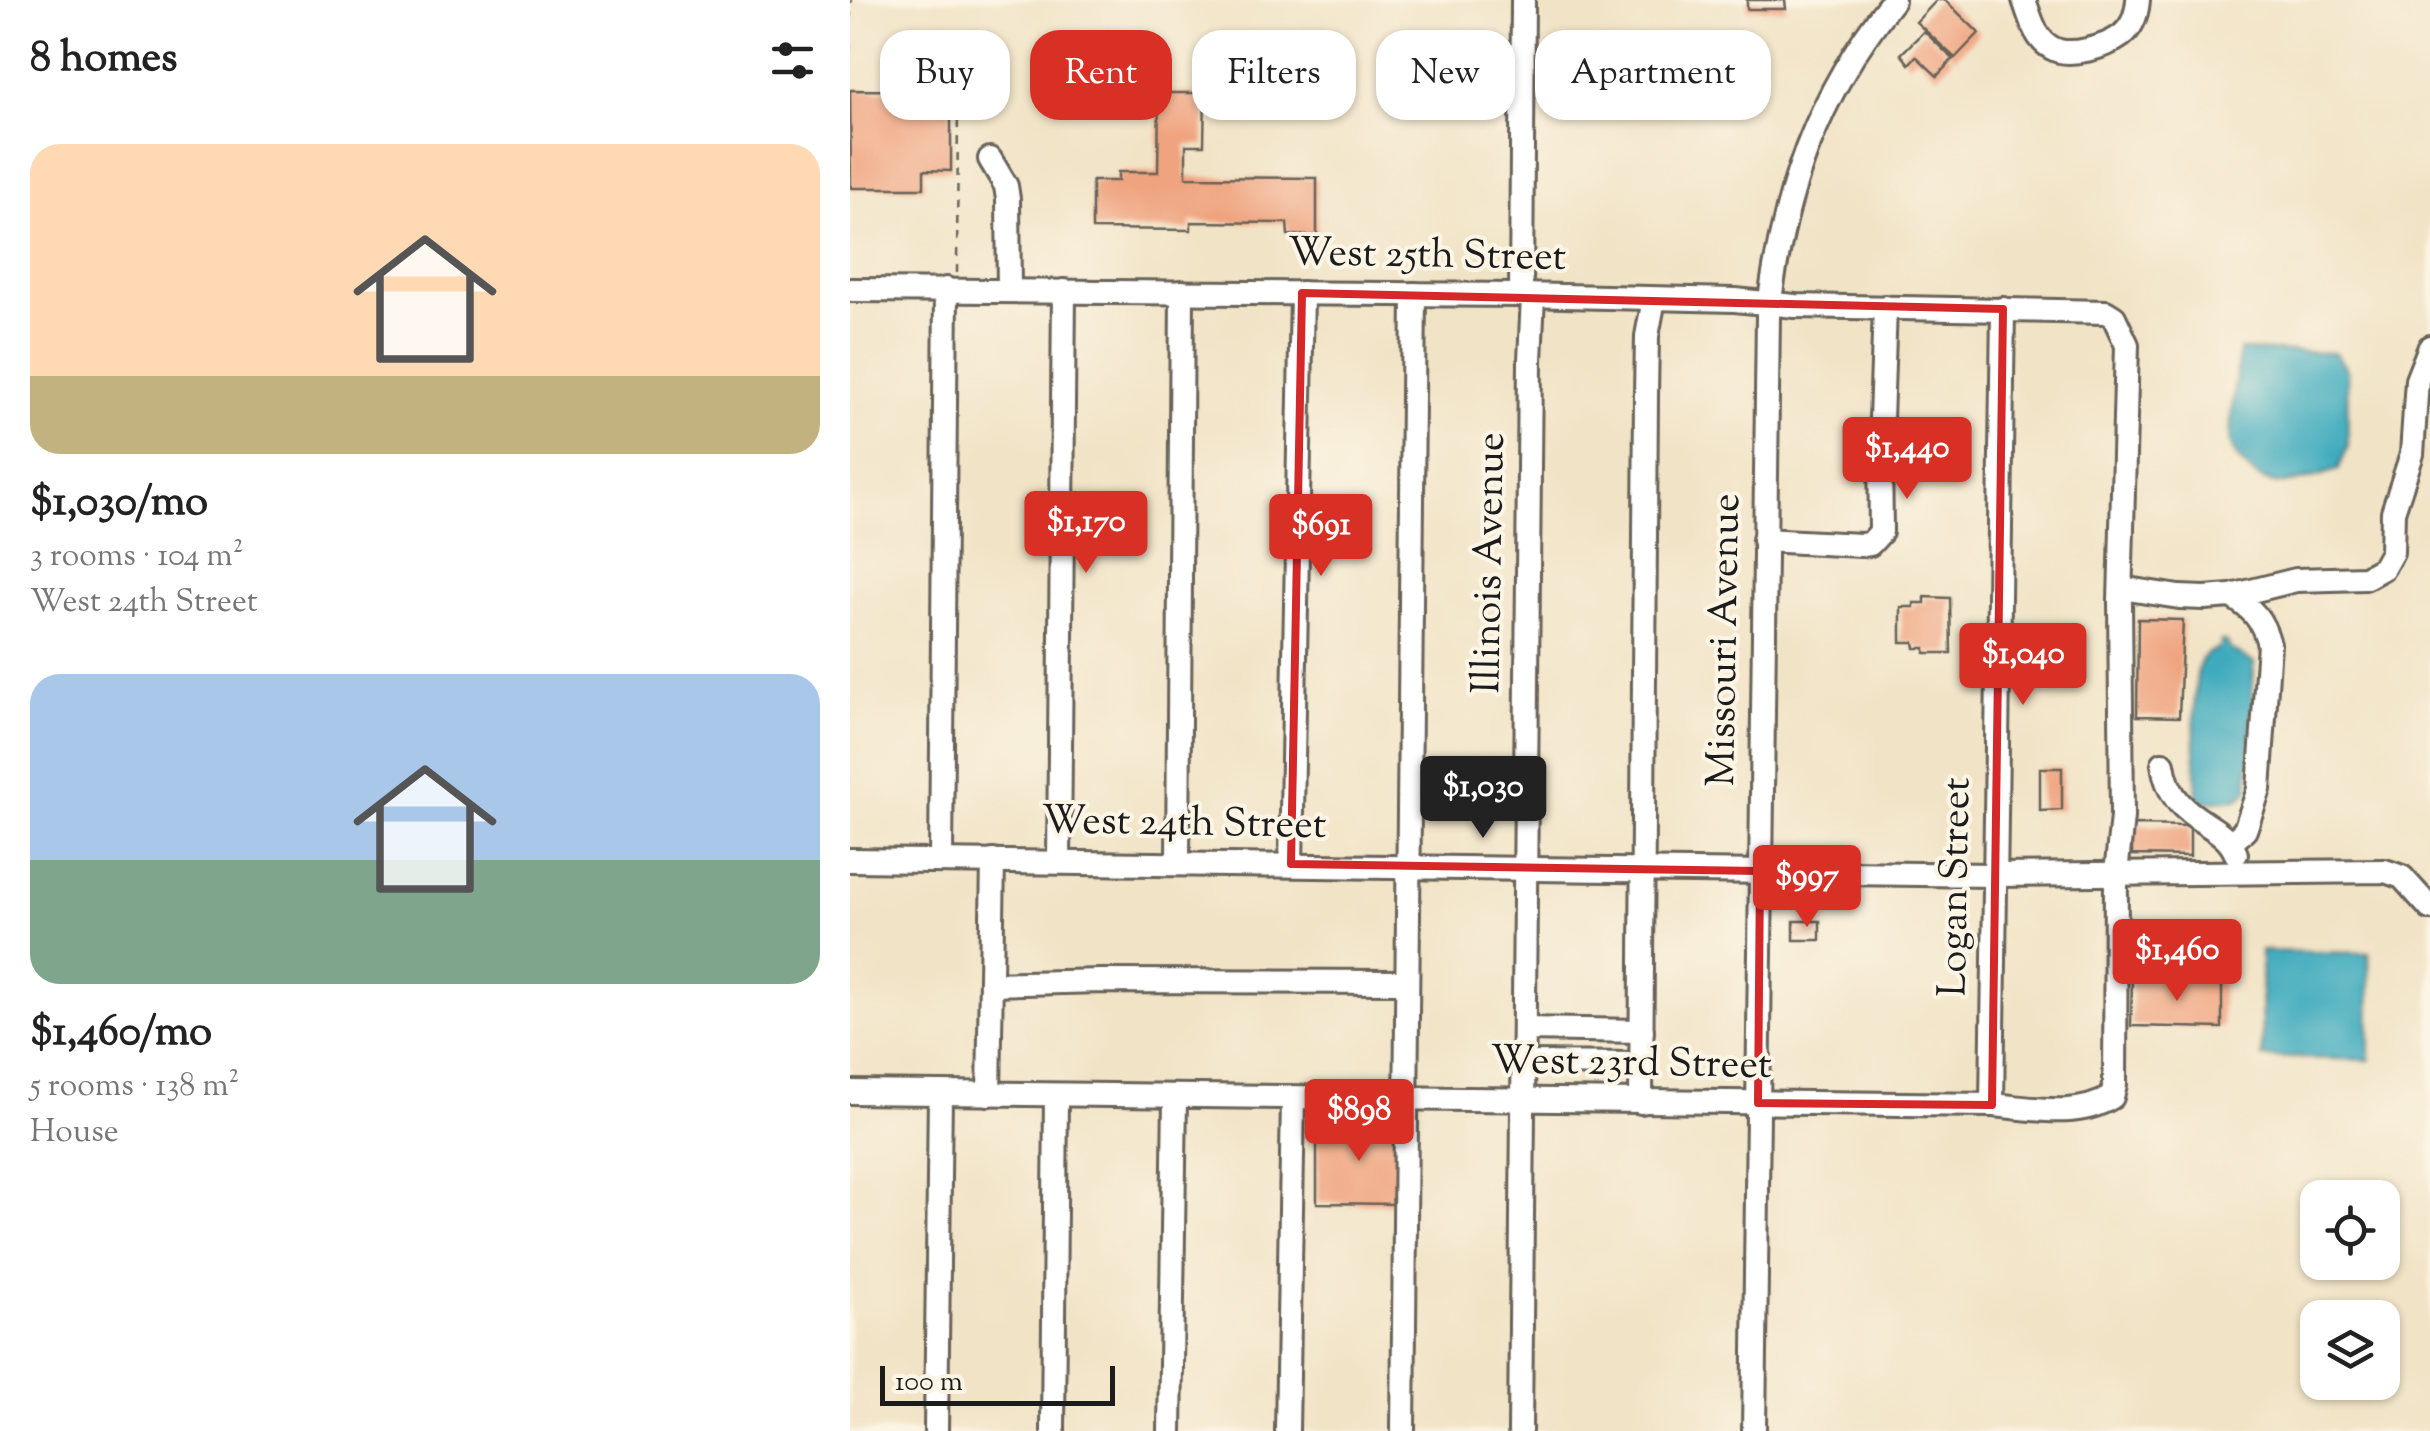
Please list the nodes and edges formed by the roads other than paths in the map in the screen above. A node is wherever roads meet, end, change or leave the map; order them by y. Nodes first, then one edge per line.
1 (1523, 0) edge
2 (1893, 0) edge
3 (2024, 0) edge
4 (2138, 0) edge
5 (990, 160) dead end
6 (952, 289) junction
7 (850, 290) edge
8 (1008, 290) junction
9 (1064, 291) junction
10 (1182, 292) junction
11 (1302, 293) junction
12 (1414, 294) junction
13 (1527, 296) junction
14 (1654, 299) junction
15 (1769, 304) junction
16 (1885, 307) junction
17 (2003, 309) junction
18 (2106, 312) junction
19 (2137, 312) dead end
20 (2430, 346) edge
21 (1764, 540) junction
22 (2121, 588) junction
23 (2231, 596) junction
24 (2163, 764) dead end
25 (2231, 843) junction
26 (850, 860) edge
27 (941, 860) junction
28 (993, 861) junction
29 (1059, 861) junction
30 (1178, 863) junction
31 (1291, 864) junction
32 (1407, 866) junction
33 (1526, 868) junction
34 (1643, 869) junction
35 (1760, 871) junction
36 (2236, 871) junction
37 (2116, 874) junction
38 (1994, 875) junction
39 (2430, 908) edge
40 (1406, 982) junction
41 (991, 984) junction
42 (1524, 1029) junction
43 (1642, 1031) junction
44 (1524, 1064) junction
45 (1642, 1064) junction
46 (850, 1092) edge
47 (940, 1093) junction
48 (989, 1094) junction
49 (1056, 1096) junction
50 (1175, 1097) junction
51 (1293, 1099) junction
52 (1405, 1100) junction
53 (1524, 1102) junction
54 (1642, 1102) junction
55 (1758, 1104) junction
56 (1992, 1105) junction
57 (936, 1431) edge
58 (1053, 1431) edge
59 (1170, 1431) edge
60 (1287, 1431) edge
61 (1403, 1431) edge
62 (1520, 1431) edge
63 (1754, 1431) edge

1 - 13 street, Illinois Avenue
2 - 15 street, Missouri Avenue
3 - 4 street
5 - 8 street
6 - 7 street, West 25th Street
6 - 8 street, West 25th Street
6 - 27 street
8 - 9 street, West 25th Street
9 - 10 street, West 25th Street
9 - 29 street
10 - 11 street, West 25th Street
10 - 30 street
11 - 12 street, West 25th Street
11 - 31 street
12 - 13 street, West 25th Street
12 - 32 street
13 - 14 street, West 25th Street
13 - 33 street, Illinois Avenue
14 - 15 street, West 25th Street
14 - 34 street
15 - 16 street, West 25th Street
15 - 21 street, Missouri Avenue
16 - 17 street, West 25th Street
16 - 21 street
17 - 18 street, West 25th Street
17 - 38 street, Logan Street
18 - 19 street, West 25th Street
18 - 22 street
20 - 23 street
21 - 35 street, Missouri Avenue
22 - 23 street
22 - 37 street
23 - 25 street
24 - 25 street
25 - 36 street
26 - 27 street, West 24th Street
27 - 28 street, West 24th Street
28 - 29 street, West 24th Street
28 - 41 street
29 - 30 street, West 24th Street
30 - 31 street, West 24th Street
31 - 32 street, West 24th Street
32 - 33 street, West 24th Street
32 - 40 street
33 - 34 street, West 24th Street
33 - 42 street, Illinois Avenue
34 - 35 street, West 24th Street
34 - 43 street
35 - 38 street, West 24th Street
35 - 55 street, Missouri Avenue
36 - 37 street, West 24th Street
36 - 39 street, West 24th Street
37 - 38 street, West 24th Street
37 - 56 street, West 23rd Street
38 - 56 street, Logan Street
40 - 41 street
40 - 52 street
41 - 48 street
42 - 43 street
42 - 44 street, Illinois Avenue
43 - 45 street
44 - 45 street
44 - 53 street, Illinois Avenue
45 - 54 street
46 - 47 street, West 23rd Street
47 - 48 street, West 23rd Street
47 - 57 street
48 - 49 street, West 23rd Street
49 - 50 street, West 23rd Street
49 - 58 street
50 - 51 street, West 23rd Street
50 - 59 street
51 - 52 street, West 23rd Street
51 - 60 street
52 - 53 street, West 23rd Street
52 - 61 street
53 - 54 street, West 23rd Street
53 - 62 street, Illinois Avenue
54 - 55 street, West 23rd Street
55 - 56 street, West 23rd Street
55 - 63 street, Missouri Avenue

